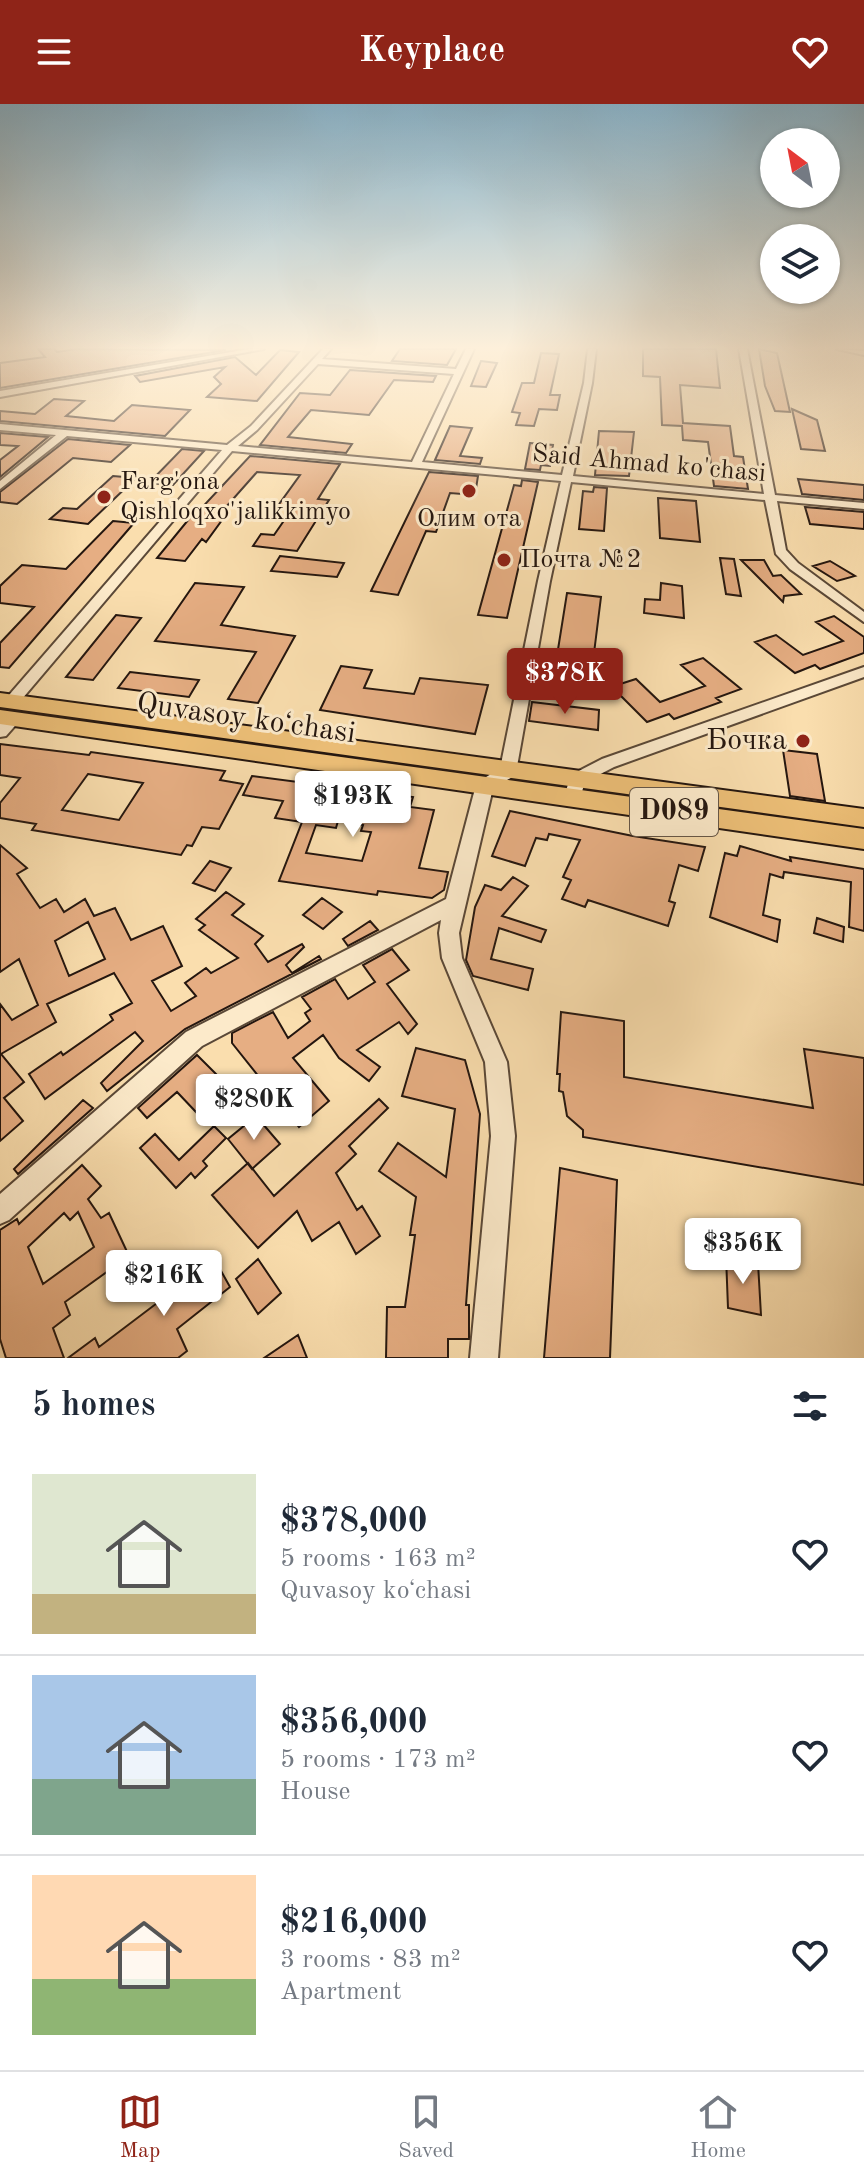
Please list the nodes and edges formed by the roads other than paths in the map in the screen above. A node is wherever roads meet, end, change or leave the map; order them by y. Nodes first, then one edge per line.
1 (273, 408) edge
2 (443, 408) edge
3 (581, 408) edge
4 (754, 408) edge
5 (0, 427) edge
6 (65, 433) junction
7 (230, 447) junction
8 (416, 465) junction
9 (567, 479) junction
10 (0, 486) edge
11 (770, 498) junction
12 (864, 506) edge
13 (864, 618) edge
14 (864, 672) edge
15 (5, 714) edge
16 (508, 772) junction
17 (485, 785) junction
18 (575, 788) junction
19 (864, 818) edge
20 (864, 839) edge
21 (454, 904) junction
22 (0, 1211) edge
23 (484, 1358) edge

1 - 7 street
2 - 8 street
3 - 9 street
4 - 11 street
5 - 6 street, Said Ahmad ko'chasi
6 - 7 street, Said Ahmad ko'chasi
6 - 10 street
7 - 8 street, Said Ahmad ko'chasi
7 - 15 street
8 - 9 street, Said Ahmad ko'chasi
9 - 11 street, Said Ahmad ko'chasi
9 - 16 street
11 - 12 street, Said Ahmad ko'chasi
11 - 13 street
14 - 18 street
15 - 16 main road, Quvasoy koʻchasi / D089
15 - 17 main road, Quvasoy koʻchasi / D089
16 - 17 street
16 - 18 main road, Quvasoy koʻchasi / D089
17 - 18 main road, Quvasoy koʻchasi / D089
17 - 21 street
18 - 19 main road, Quvasoy koʻchasi / D089
18 - 20 main road, Quvasoy koʻchasi / D089
21 - 22 street
21 - 23 street

